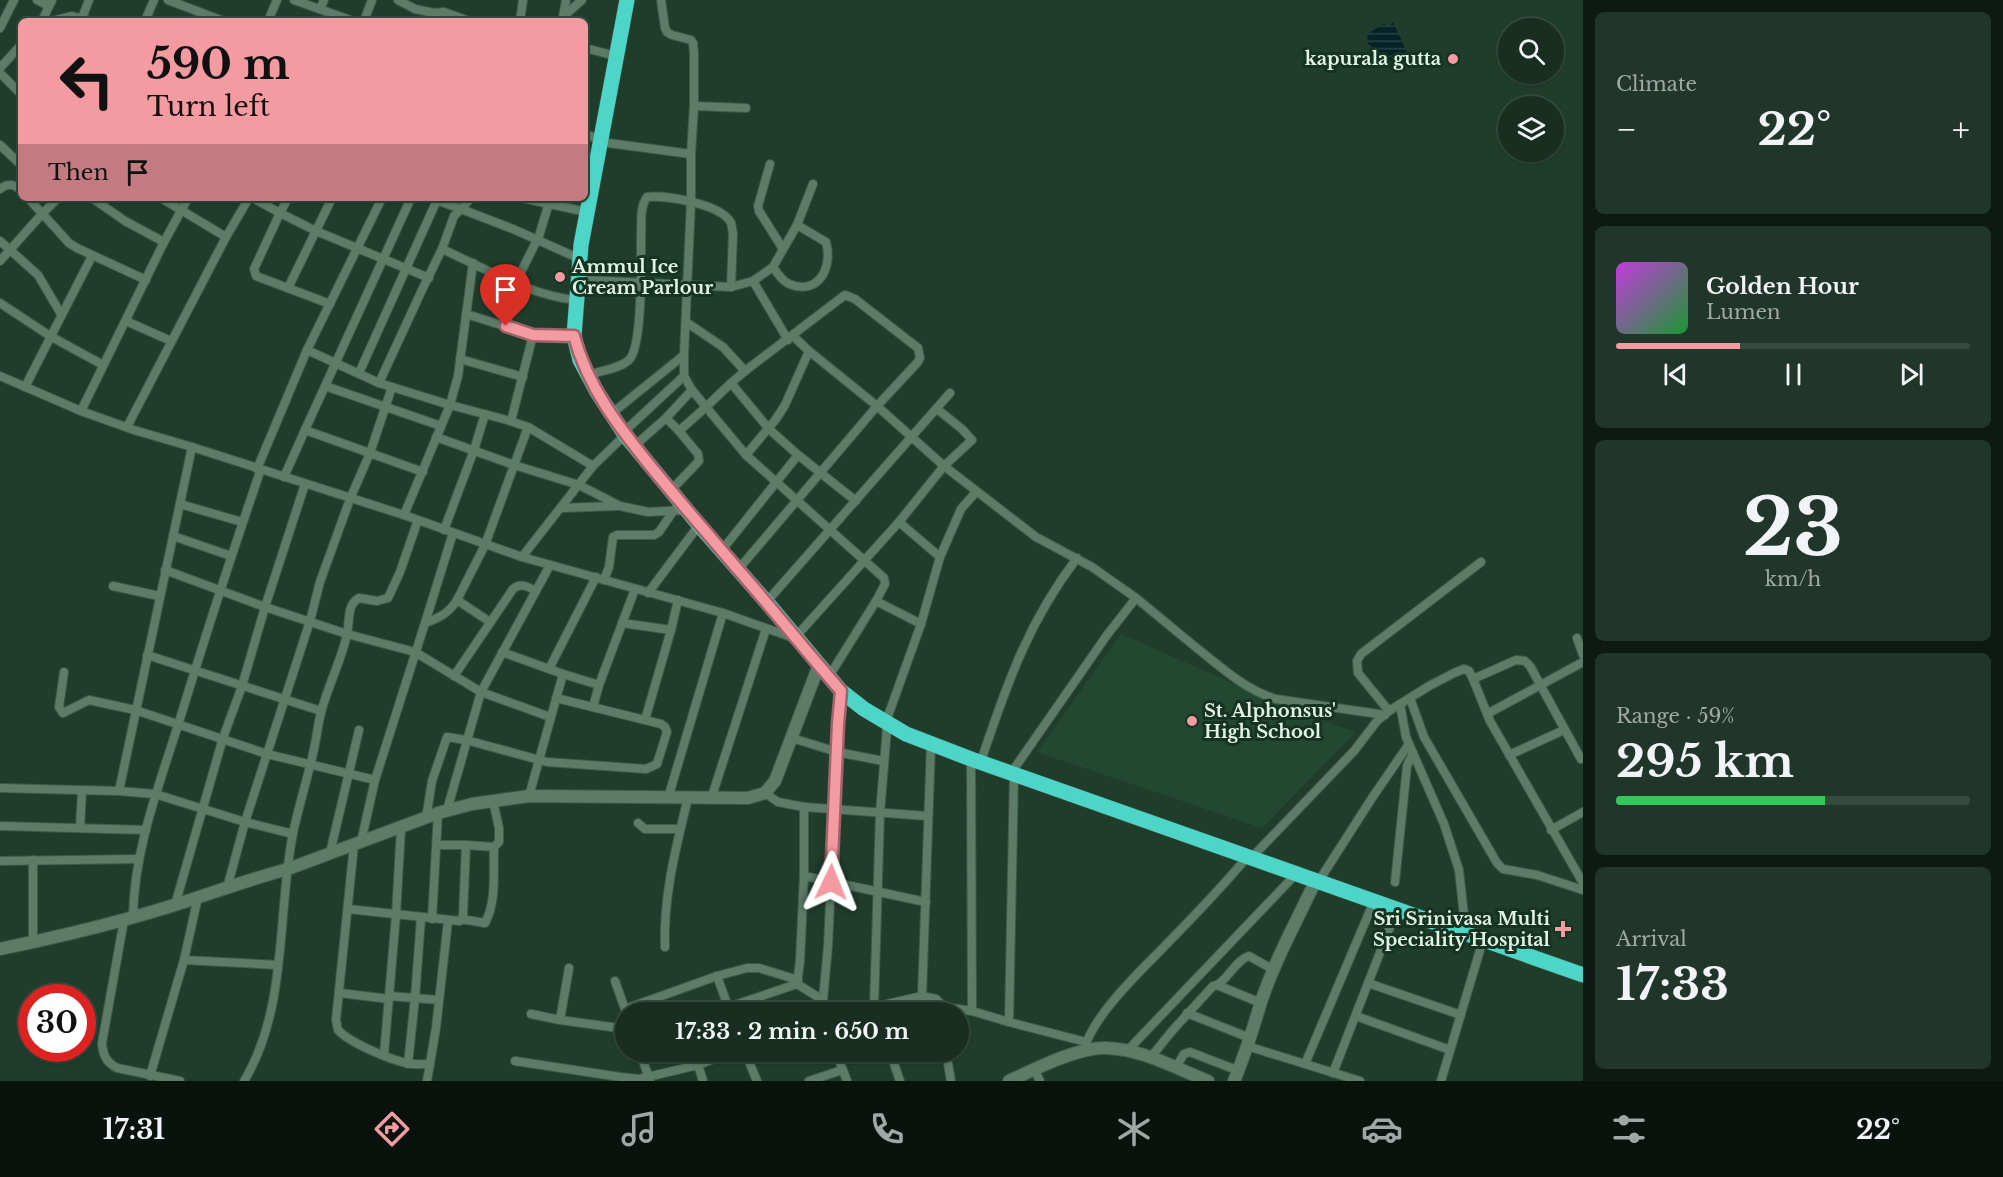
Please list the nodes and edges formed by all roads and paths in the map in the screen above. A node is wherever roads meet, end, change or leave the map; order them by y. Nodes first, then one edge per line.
1 (14, 0) edge
2 (37, 0) edge
3 (89, 0) edge
4 (154, 0) edge
5 (168, 0) edge
6 (277, 0) edge
7 (294, 0) edge
8 (324, 0) edge
9 (372, 0) edge
10 (398, 0) edge
11 (521, 0) edge
12 (566, 0) edge
13 (582, 0) edge
14 (627, 0) edge
15 (635, 0) edge
16 (661, 0) edge
17 (51, 3) edge
18 (320, 9) junction
19 (438, 12) junction
20 (44, 18) edge
21 (64, 18) edge
22 (82, 18) joint
23 (146, 18) edge
24 (204, 18) edge
25 (269, 18) edge
26 (345, 18) edge
27 (365, 18) edge
28 (436, 18) edge
29 (461, 18) edge
30 (520, 18) edge
31 (563, 18) edge
32 (0, 28) edge
33 (18, 48) edge
34 (588, 49) edge
35 (616, 56) junction
36 (0, 68) edge
37 (0, 73) edge
38 (18, 91) edge
39 (694, 106) junction
40 (746, 108) dead end
41 (588, 135) edge
42 (604, 142) junction
43 (0, 145) edge
44 (691, 154) junction
45 (18, 162) edge
46 (770, 164) dead end
47 (813, 184) dead end
48 (0, 189) edge
49 (18, 189) edge
50 (588, 191) edge
51 (31, 201) edge
52 (55, 201) edge
53 (96, 201) edge
54 (166, 201) edge
55 (186, 201) edge
56 (249, 201) edge
57 (257, 201) edge
58 (286, 201) edge
59 (331, 201) edge
60 (380, 201) edge
61 (410, 201) edge
62 (433, 201) edge
63 (439, 201) edge
64 (467, 201) edge
65 (538, 201) edge
66 (588, 201) edge
67 (691, 201) junction
68 (549, 203) junction
69 (461, 209) junction
70 (181, 211) junction
71 (587, 212) junction
72 (280, 213) junction
73 (42, 214) junction
74 (797, 225) junction
75 (316, 231) junction
76 (226, 237) junction
77 (537, 240) junction
78 (0, 241) edge
79 (164, 242) junction
80 (357, 248) junction
81 (442, 249) junction
82 (783, 249) junction
83 (9, 250) junction
84 (92, 256) junction
85 (580, 259) junction
86 (383, 260) junction
87 (0, 261) edge
88 (473, 263) junction
89 (773, 267) junction
90 (407, 270) junction
91 (429, 278) junction
92 (146, 280) junction
93 (585, 280) junction
94 (753, 281) junction
95 (516, 282) junction
96 (641, 284) junction
97 (687, 286) junction
98 (731, 287) junction
99 (288, 288) junction
100 (576, 300) junction
101 (0, 303) edge
102 (330, 304) junction
103 (61, 314) junction
104 (466, 314) junction
105 (126, 321) junction
106 (686, 322) junction
107 (506, 326) junction
108 (533, 335) junction
109 (50, 336) junction
110 (574, 336) junction
111 (791, 338) junction
112 (171, 341) junction
113 (307, 350) junction
114 (809, 351) junction
115 (684, 355) junction
116 (460, 359) junction
117 (335, 362) junction
118 (104, 365) junction
119 (745, 371) junction
120 (359, 373) junction
121 (595, 373) junction
122 (684, 376) junction
123 (1, 377) edge
124 (523, 377) junction
125 (379, 383) junction
126 (731, 383) junction
127 (325, 386) junction
128 (25, 387) junction
129 (392, 387) junction
130 (692, 390) junction
131 (950, 393) dead end
132 (450, 405) junction
133 (385, 406) junction
134 (877, 406) junction
135 (706, 407) junction
136 (937, 409) junction
137 (616, 410) junction
138 (81, 411) junction
139 (484, 414) junction
140 (666, 418) junction
141 (511, 421) junction
142 (441, 426) junction
143 (528, 427) junction
144 (127, 428) junction
145 (770, 429) junction
146 (305, 430) junction
147 (627, 431) junction
148 (679, 431) junction
149 (436, 437) junction
150 (912, 437) junction
151 (640, 441) junction
152 (192, 447) junction
153 (474, 450) junction
154 (370, 453) junction
155 (746, 455) junction
156 (798, 455) junction
157 (514, 465) junction
158 (944, 465) junction
159 (593, 466) junction
160 (259, 469) junction
161 (423, 472) junction
162 (820, 472) junction
163 (284, 477) junction
164 (776, 483) junction
165 (305, 484) junction
166 (579, 485) junction
167 (676, 485) junction
168 (976, 492) junction
169 (350, 499) junction
170 (797, 499) junction
171 (856, 501) junction
172 (180, 504) junction
173 (620, 506) junction
174 (561, 508) junction
175 (680, 510) junction
176 (404, 515) junction
177 (418, 520) junction
178 (242, 522) junction
179 (899, 522) junction
180 (699, 525) junction
181 (831, 530) junction
182 (448, 532) junction
183 (173, 536) junction
184 (485, 545) junction
185 (726, 545) junction
186 (231, 556) junction
187 (522, 557) junction
188 (940, 557) junction
189 (1077, 558) junction
190 (865, 561) junction
191 (1481, 562) dead end
192 (549, 565) junction
193 (742, 565) junction
194 (165, 570) junction
195 (600, 578) junction
196 (113, 586) dead end
197 (635, 589) junction
198 (219, 591) junction
199 (536, 591) junction
200 (648, 592) junction
201 (159, 596) junction
202 (770, 598) junction
203 (1136, 598) junction
204 (457, 600) junction
205 (678, 600) junction
206 (876, 600) junction
207 (265, 607) junction
208 (723, 613) junction
209 (310, 621) junction
210 (490, 622) junction
211 (425, 623) junction
212 (622, 623) junction
213 (921, 624) junction
214 (766, 628) junction
215 (671, 630) junction
216 (347, 634) junction
217 (798, 635) junction
218 (1577, 638) dead end
219 (415, 652) junction
220 (502, 652) junction
221 (147, 655) junction
222 (1583, 655) edge
223 (1583, 662) edge
224 (826, 668) junction
225 (549, 669) junction
226 (195, 671) junction
227 (64, 672) dead end
228 (563, 674) junction
229 (454, 676) junction
230 (1473, 680) junction
231 (599, 685) junction
232 (1540, 685) junction
233 (242, 686) junction
234 (841, 691) junction
235 (481, 692) junction
236 (556, 698) junction
237 (1410, 698) junction
238 (285, 699) junction
239 (1400, 704) junction
240 (593, 707) junction
241 (135, 710) junction
242 (321, 711) junction
243 (1387, 713) junction
244 (1487, 714) junction
245 (550, 717) junction
246 (645, 720) junction
247 (887, 720) junction
248 (178, 724) junction
249 (358, 730) dead end
250 (1564, 730) junction
251 (224, 738) junction
252 (792, 738) junction
253 (466, 740) junction
254 (931, 744) junction
255 (1411, 748) junction
256 (837, 752) junction
257 (267, 754) junction
258 (1509, 755) junction
259 (977, 757) junction
260 (1582, 760) edge
261 (538, 761) junction
262 (883, 761) junction
263 (310, 765) junction
264 (1015, 770) junction
265 (348, 775) junction
266 (375, 780) junction
267 (0, 788) edge
268 (82, 791) junction
269 (118, 791) junction
270 (765, 793) junction
271 (156, 794) junction
272 (529, 796) junction
273 (668, 798) junction
274 (688, 798) junction
275 (711, 799) junction
276 (493, 801) junction
277 (804, 807) junction
278 (202, 808) junction
279 (834, 808) junction
280 (1583, 812) edge
281 (880, 813) junction
282 (437, 814) junction
283 (927, 816) junction
284 (245, 822) junction
285 (638, 823) dead end
286 (0, 826) edge
287 (80, 828) junction
288 (401, 828) junction
289 (146, 830) junction
290 (680, 830) junction
291 (1551, 830) junction
292 (293, 834) junction
293 (357, 843) junction
294 (436, 845) junction
295 (466, 845) junction
296 (494, 847) junction
297 (330, 853) junction
298 (1252, 854) junction
299 (33, 860) junction
300 (138, 860) junction
301 (0, 861) edge
302 (288, 869) junction
303 (1296, 874) junction
304 (804, 876) junction
305 (1319, 878) junction
306 (831, 882) junction
307 (1395, 882) dead end
308 (1583, 882) edge
309 (227, 888) junction
310 (1583, 890) edge
311 (878, 891) junction
312 (198, 897) junction
313 (1374, 901) junction
314 (926, 902) junction
315 (175, 905) junction
316 (348, 909) junction
317 (1397, 909) junction
318 (396, 915) junction
319 (129, 918) junction
320 (421, 918) junction
321 (432, 918) junction
322 (461, 919) junction
323 (448, 921) junction
324 (1465, 924) junction
325 (1483, 940) junction
326 (33, 943) junction
327 (665, 947) dead end
328 (0, 950) edge
329 (184, 960) junction
330 (278, 965) junction
331 (1583, 965) edge
332 (569, 968) dead end
333 (1274, 970) junction
334 (1583, 975) edge
335 (717, 976) junction
336 (615, 981) dead end
337 (798, 982) junction
338 (1368, 983) junction
339 (1217, 985) junction
340 (340, 993) junction
341 (922, 996) junction
342 (389, 997) junction
343 (415, 998) junction
344 (439, 1000) junction
345 (823, 1000) joint
346 (623, 1002) edge
347 (649, 1002) edge
348 (726, 1002) edge
349 (749, 1002) edge
350 (875, 1002) edge
351 (902, 1002) edge
352 (938, 1002) edge
353 (1261, 1003) junction
354 (969, 1011) edge
355 (972, 1011) junction
356 (1187, 1013) junction
357 (531, 1014) dead end
358 (1461, 1015) junction
359 (1356, 1016) junction
360 (560, 1020) junction
361 (1009, 1022) junction
362 (615, 1028) edge
363 (1248, 1042) junction
364 (1085, 1046) junction
365 (1450, 1050) junction
366 (1127, 1051) junction
367 (384, 1055) junction
368 (1151, 1057) junction
369 (515, 1061) dead end
370 (643, 1062) edge
371 (706, 1062) edge
372 (749, 1062) edge
373 (839, 1062) edge
374 (893, 1062) edge
375 (948, 1062) edge
376 (408, 1064) junction
377 (430, 1064) junction
378 (1305, 1064) junction
379 (698, 1065) junction
380 (1176, 1067) junction
381 (1034, 1069) junction
382 (842, 1070) junction
383 (1333, 1073) junction
384 (150, 1076) junction
385 (1237, 1076) edge
386 (649, 1079) edge
387 (180, 1081) edge
388 (244, 1081) edge
389 (427, 1081) edge
390 (703, 1081) edge
391 (757, 1081) edge
392 (809, 1081) edge
393 (847, 1081) edge
394 (900, 1081) edge
395 (951, 1081) edge
396 (1009, 1081) edge
397 (1040, 1081) edge
398 (1208, 1081) edge
399 (1360, 1081) edge
400 (1441, 1081) edge

1 - 32 street
2 - 17 street
3 - 22 street
4 - 23 street
5 - 24 street
6 - 25 street
7 - 18 street
8 - 18 street
9 - 27 street
10 - 19 street
11 - 30 street
12 - 31 street
13 - 31 street
14 - 35 highway
15 - 42 highway
16 - 39 street
17 - 20 street
18 - 26 street
19 - 28 street
19 - 29 street
21 - 22 street
33 - 36 street
34 - 35 street
35 - 42 highway
37 - 38 street
39 - 40 street
39 - 44 street
41 - 42 street
42 - 44 street
42 - 50 highway
42 - 93 highway
43 - 45 street
44 - 67 street
46 - 82 street
47 - 74 street
48 - 49 street
51 - 73 street
52 - 73 street
53 - 79 street
54 - 70 street
55 - 70 street
56 - 76 street
57 - 72 street
58 - 72 street
59 - 75 street
60 - 80 street
61 - 86 street
62 - 90 street
63 - 69 street
64 - 69 street
65 - 68 street
66 - 71 highway
67 - 96 street
67 - 97 street
67 - 98 street
68 - 71 street
68 - 77 street
69 - 77 street
69 - 81 street
70 - 76 street
70 - 79 street
71 - 85 highway
72 - 75 street
72 - 99 street
73 - 83 street
73 - 84 street
74 - 82 street
74 - 89 street
75 - 80 street
75 - 99 street
76 - 112 street
77 - 85 street
77 - 95 street
78 - 83 street
79 - 92 street
80 - 86 street
80 - 102 street
81 - 88 street
81 - 91 street
82 - 89 street
83 - 87 street
83 - 103 street
84 - 92 street
84 - 103 street
85 - 100 highway
86 - 90 street
86 - 117 street
88 - 95 street
88 - 104 street
89 - 94 street
90 - 91 street
90 - 120 street
91 - 125 street
92 - 105 street
93 - 96 street
93 - 121 highway
94 - 98 street
94 - 111 street
95 - 100 street
95 - 107 street
96 - 97 street
96 - 121 street
97 - 98 street
97 - 106 street
99 - 102 street
100 - 110 highway
101 - 109 street
102 - 113 street
103 - 109 street
104 - 107 street
104 - 116 street
105 - 112 street
105 - 118 street
106 - 115 street
106 - 119 street
107 - 108 street
108 - 110 street
108 - 124 street
109 - 118 street
109 - 128 street
110 - 147 highway
111 - 114 street
111 - 119 street
111 - 134 street
112 - 144 street
113 - 117 street
113 - 160 street
114 - 134 street
114 - 145 street
115 - 122 street
115 - 137 street
116 - 124 street
116 - 132 street
117 - 120 street
117 - 127 street
118 - 138 street
119 - 126 street
120 - 125 street
121 - 137 highway
122 - 130 street
122 - 147 street
123 - 128 street
124 - 141 street
125 - 129 street
126 - 135 street
126 - 145 street
127 - 133 street
127 - 146 street
128 - 138 street
129 - 132 street
129 - 133 street
130 - 135 street
130 - 140 street
131 - 136 street
132 - 139 street
132 - 142 street
133 - 142 street
133 - 154 street
134 - 150 street
134 - 162 street
135 - 148 street
135 - 155 street
136 - 150 street
136 - 158 street
137 - 147 highway
138 - 144 street
139 - 141 street
139 - 153 street
140 - 148 street
140 - 151 street
141 - 143 street
142 - 149 street
143 - 157 street
143 - 159 street
144 - 152 street
145 - 155 street
145 - 156 street
146 - 154 street
146 - 163 street
147 - 151 highway
147 - 159 street
147 - 175 highway
148 - 167 street
149 - 153 street
149 - 161 street
150 - 158 street
150 - 171 street
151 - 167 highway
152 - 160 street
152 - 172 street
153 - 157 street
153 - 182 street
154 - 161 street
154 - 169 street
155 - 164 street
156 - 162 street
156 - 164 street
157 - 166 street
157 - 184 street
158 - 168 street
158 - 179 street
159 - 166 street
160 - 163 street
160 - 178 street
161 - 176 street
162 - 170 street
162 - 171 street
163 - 165 street
164 - 170 street
164 - 185 street
165 - 169 street
165 - 207 street
166 - 173 street
166 - 174 street
167 - 185 highway
168 - 188 street
168 - 189 street
169 - 176 street
169 - 209 street
170 - 181 street
170 - 193 street
171 - 181 street
172 - 178 street
172 - 183 street
173 - 174 street
173 - 175 street
174 - 187 street
175 - 180 highway
175 - 195 street
176 - 177 street
177 - 182 street
177 - 216 street
178 - 186 street
179 - 188 street
179 - 190 street
180 - 200 street
180 - 217 highway
181 - 190 street
181 - 202 street
182 - 184 street
182 - 211 street
183 - 186 street
183 - 194 street
184 - 187 street
184 - 204 street
185 - 193 highway
186 - 198 street
187 - 192 street
188 - 213 street
189 - 203 street
189 - 259 street
190 - 206 street
190 - 217 street
191 - 243 street
192 - 195 street
192 - 199 street
193 - 202 highway
194 - 198 street
194 - 201 street
195 - 197 street
195 - 225 street
196 - 201 street
197 - 200 street
197 - 212 street
198 - 207 street
198 - 226 street
199 - 210 street
199 - 220 street
200 - 205 street
201 - 221 street
202 - 217 highway
203 - 243 street
203 - 264 street
204 - 210 street
204 - 211 street
205 - 208 street
205 - 215 street
206 - 213 street
206 - 224 street
207 - 209 street
207 - 233 street
208 - 214 street
208 - 273 street
209 - 216 street
209 - 238 street
210 - 229 street
211 - 219 street
212 - 215 street
212 - 231 street
213 - 247 street
214 - 217 street
214 - 275 street
215 - 246 street
216 - 219 street
216 - 242 street
217 - 224 highway
218 - 222 street
219 - 229 street
219 - 266 street
220 - 225 street
220 - 235 street
221 - 226 street
221 - 241 street
223 - 232 street
224 - 234 highway
224 - 247 highway
224 - 252 street
225 - 228 street
226 - 233 street
226 - 248 street
227 - 241 street
228 - 231 street
228 - 236 street
229 - 235 street
230 - 232 street
230 - 237 street
230 - 244 street
231 - 240 street
232 - 244 street
232 - 250 street
233 - 238 street
233 - 251 street
234 - 247 highway
234 - 256 street
235 - 245 street
235 - 253 street
236 - 240 street
236 - 245 street
237 - 239 street
237 - 310 street
238 - 242 street
238 - 257 street
239 - 243 street
239 - 255 street
240 - 246 street
241 - 248 street
241 - 269 street
242 - 263 street
243 - 298 street
244 - 258 street
245 - 261 street
246 - 261 street
247 - 254 highway
247 - 259 highway
247 - 262 street
248 - 251 street
248 - 271 street
249 - 265 street
250 - 258 street
250 - 260 street
251 - 257 street
251 - 278 street
252 - 256 street
252 - 270 street
253 - 261 street
253 - 282 street
253 - 282 street
254 - 259 highway
254 - 283 street
255 - 305 street
255 - 307 street
255 - 324 street
256 - 262 street
256 - 279 street
257 - 263 street
257 - 284 street
258 - 291 street
259 - 264 highway
259 - 355 street
261 - 272 street
262 - 281 street
263 - 265 street
263 - 292 street
264 - 298 highway
264 - 361 street
265 - 266 street
265 - 297 street
266 - 293 street
267 - 268 street
268 - 269 street
268 - 287 street
269 - 271 street
270 - 275 street
270 - 277 street
271 - 278 street
271 - 289 street
272 - 273 street
272 - 276 street
273 - 274 street
274 - 275 street
274 - 290 street
276 - 282 street
276 - 296 street
277 - 279 street
277 - 304 street
278 - 284 street
278 - 315 street
279 - 281 street
279 - 306 street
280 - 291 street
281 - 283 street
281 - 311 street
282 - 288 street
282 - 294 street
283 - 314 street
284 - 292 street
284 - 309 street
285 - 290 street
286 - 287 street
287 - 289 street
288 - 293 street
288 - 318 street
289 - 300 street
290 - 327 street
291 - 308 street
292 - 302 street
293 - 297 street
293 - 316 street
294 - 295 street
294 - 321 street
295 - 296 street
295 - 322 street
296 - 322 street
297 - 302 street
298 - 303 highway
298 - 305 highway
298 - 364 street
299 - 300 street
299 - 301 street
299 - 326 street
300 - 319 street
302 - 309 street
302 - 330 street
303 - 305 highway
303 - 366 street
304 - 306 street
304 - 337 street
305 - 313 highway
305 - 324 highway
305 - 333 street
306 - 311 street
306 - 345 street
309 - 312 street
311 - 314 street
311 - 350 street
312 - 315 street
312 - 329 street
313 - 317 highway
313 - 378 street
314 - 341 street
315 - 319 street
316 - 318 street
316 - 340 street
317 - 325 highway
317 - 338 street
318 - 320 street
318 - 342 street
319 - 326 street
319 - 384 street
320 - 321 street
320 - 343 street
321 - 323 street
322 - 323 street
323 - 344 street
324 - 331 highway
325 - 334 highway
325 - 358 street
326 - 328 street
329 - 330 street
329 - 384 street
330 - 388 street
332 - 360 street
333 - 339 street
333 - 353 street
335 - 337 street
335 - 347 street
335 - 348 street
336 - 346 street
337 - 345 street
337 - 349 street
338 - 358 street
338 - 359 street
339 - 353 street
339 - 356 street
340 - 342 street
340 - 367 street
341 - 351 street
341 - 352 street
342 - 343 street
342 - 367 street
343 - 344 street
343 - 376 street
344 - 377 street
353 - 363 street
354 - 355 street
355 - 361 street
356 - 363 street
356 - 368 street
357 - 360 street
358 - 365 street
359 - 365 street
359 - 383 street
360 - 362 street
361 - 364 street
363 - 378 street
363 - 385 street
364 - 366 street
364 - 381 street
365 - 400 street
366 - 368 street
367 - 376 street
368 - 380 street
369 - 386 street
370 - 386 street
371 - 379 street
372 - 391 street
373 - 382 street
374 - 394 street
375 - 395 street
376 - 377 street
377 - 389 street
378 - 383 street
379 - 386 street
379 - 390 street
380 - 385 street
380 - 398 street
381 - 396 street
381 - 397 street
382 - 392 street
382 - 393 street
383 - 399 street
384 - 387 street

